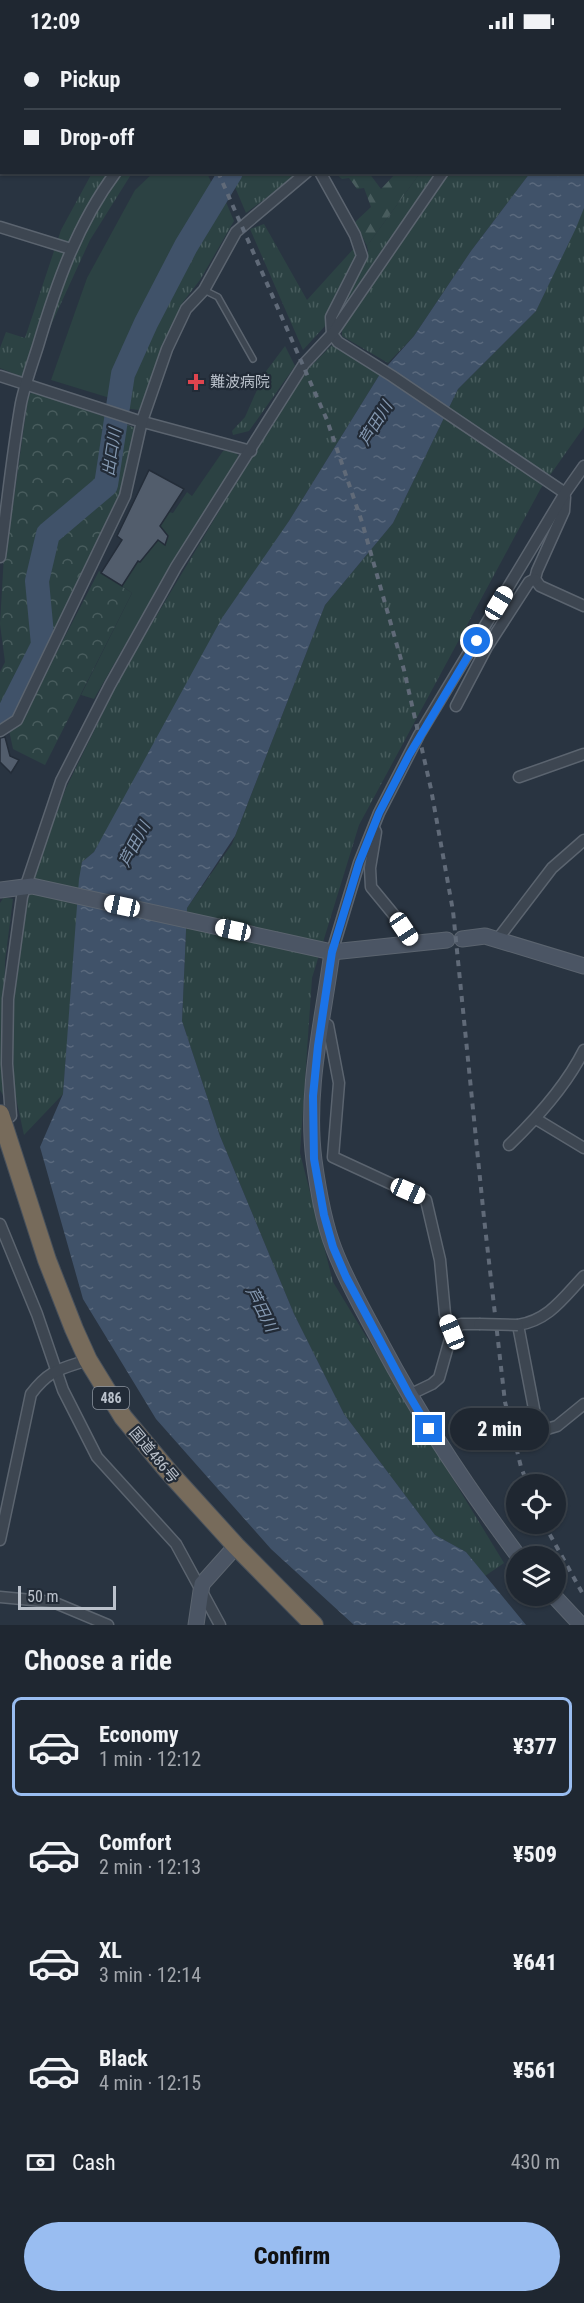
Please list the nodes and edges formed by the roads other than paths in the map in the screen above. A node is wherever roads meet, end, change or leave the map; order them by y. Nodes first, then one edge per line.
1 (115, 174) edge
2 (305, 174) edge
3 (321, 174) edge
4 (442, 174) edge
5 (0, 227) edge
6 (71, 249) junction
7 (204, 291) junction
8 (335, 338) junction
9 (253, 359) dead end
10 (0, 376) edge
11 (30, 385) junction
12 (139, 421) junction
13 (251, 451) junction
14 (584, 466) edge
15 (565, 493) junction
16 (560, 510) junction
17 (0, 557) edge
18 (535, 579) junction
19 (582, 602) edge
20 (456, 706) dead end
21 (0, 731) edge
22 (584, 754) edge
23 (519, 777) dead end
24 (373, 827) junction
25 (584, 840) edge
26 (28, 886) junction
27 (0, 890) edge
28 (497, 940) junction
29 (413, 943) junction
30 (328, 951) junction
31 (584, 966) edge
32 (322, 1022) junction
33 (584, 1050) edge
34 (2, 1118) edge
35 (536, 1119) junction
36 (508, 1145) dead end
37 (584, 1148) edge
38 (0, 1224) edge
39 (584, 1276) edge
40 (518, 1325) junction
41 (452, 1332) junction
42 (88, 1359) junction
43 (56, 1371) junction
44 (409, 1395) junction
45 (584, 1404) edge
46 (0, 1540) edge
47 (236, 1546) junction
48 (511, 1546) edge
49 (201, 1592) junction
50 (0, 1597) edge
51 (563, 1606) edge
52 (108, 1625) edge
53 (196, 1625) edge
54 (220, 1625) edge
55 (314, 1625) edge
56 (581, 1625) edge

1 - 6 street
2 - 7 street
3 - 8 street
4 - 8 street
5 - 6 street
6 - 11 street
7 - 9 lane
7 - 12 street
8 - 13 street
8 - 15 street
10 - 11 street
11 - 12 street
11 - 17 street
12 - 13 street
12 - 21 street
13 - 26 street
14 - 15 street
15 - 16 street
16 - 18 street
16 - 24 street
18 - 19 street
18 - 20 street
22 - 23 street
24 - 29 street
24 - 30 street
25 - 28 street
26 - 27 street
26 - 30 street
26 - 34 street
28 - 29 street
28 - 31 street
29 - 30 street
30 - 32 street
32 - 41 street
32 - 44 street
33 - 35 street
34 - 42 highway, 国道486号 / 486
35 - 36 street
35 - 37 street
38 - 43 street
39 - 40 street
40 - 41 street, bridge
40 - 45 street
41 - 44 street
42 - 43 street
42 - 47 highway, 国道486号 / 486
43 - 46 street
43 - 49 street
44 - 48 street
47 - 49 street
47 - 55 highway, 国道486号 / 486
49 - 53 street
49 - 54 street
50 - 52 street
51 - 56 street

